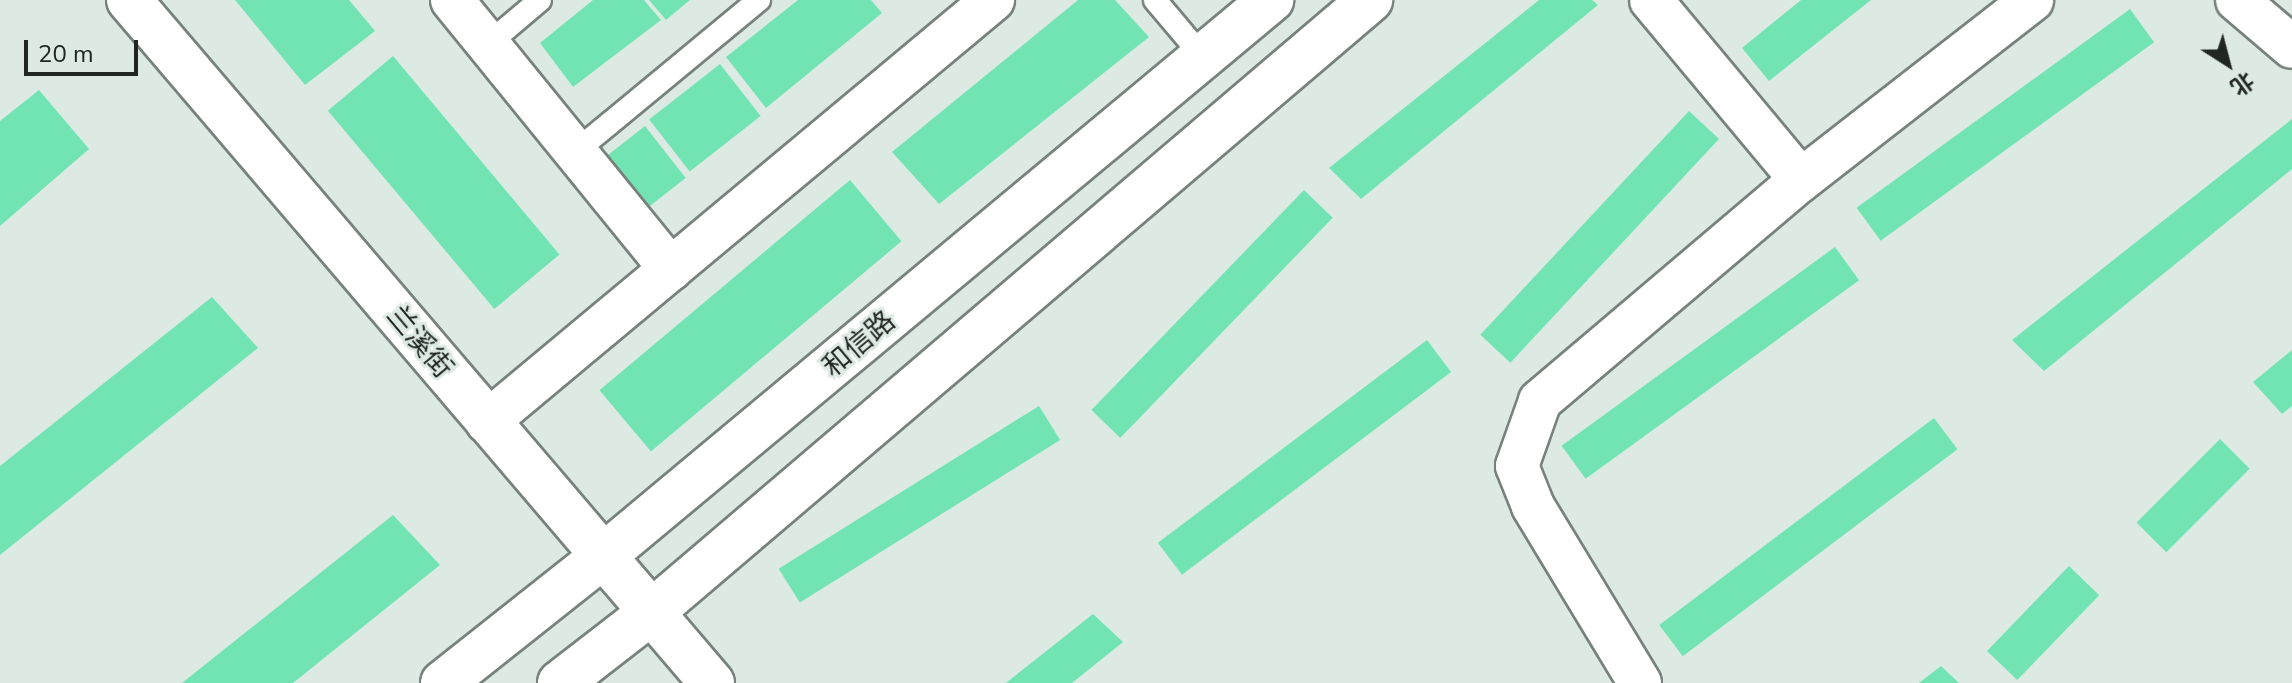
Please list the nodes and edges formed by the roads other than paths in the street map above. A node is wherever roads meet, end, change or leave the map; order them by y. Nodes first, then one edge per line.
1 (129, 0) edge
2 (452, 0) edge
3 (540, 0) edge
4 (759, 0) edge
5 (993, 0) edge
6 (1155, 0) edge
7 (1271, 0) edge
8 (1370, 0) edge
9 (1651, 0) edge
10 (2032, 0) edge
11 (2237, 0) edge
12 (488, 44) junction
13 (2292, 47) edge
14 (1203, 57) junction
15 (575, 152) junction
16 (1801, 180) junction
17 (671, 269) junction
18 (487, 422) junction
19 (602, 557) junction
20 (654, 610) junction
21 (443, 683) edge
22 (560, 683) edge
23 (712, 683) edge
24 (1640, 683) edge

1 - 18 street, 兰溪街
2 - 12 street
3 - 12 lane
4 - 15 lane
5 - 17 street
6 - 14 lane
7 - 14 street, 和信路
8 - 20 street
9 - 16 street
10 - 16 street
11 - 13 street
12 - 15 street
14 - 19 street, 和信路
15 - 17 street
16 - 24 street
17 - 18 street
18 - 19 street, 兰溪街
19 - 20 street, 兰溪街
19 - 21 street, 和信路
20 - 22 street
20 - 23 street, 兰溪街

